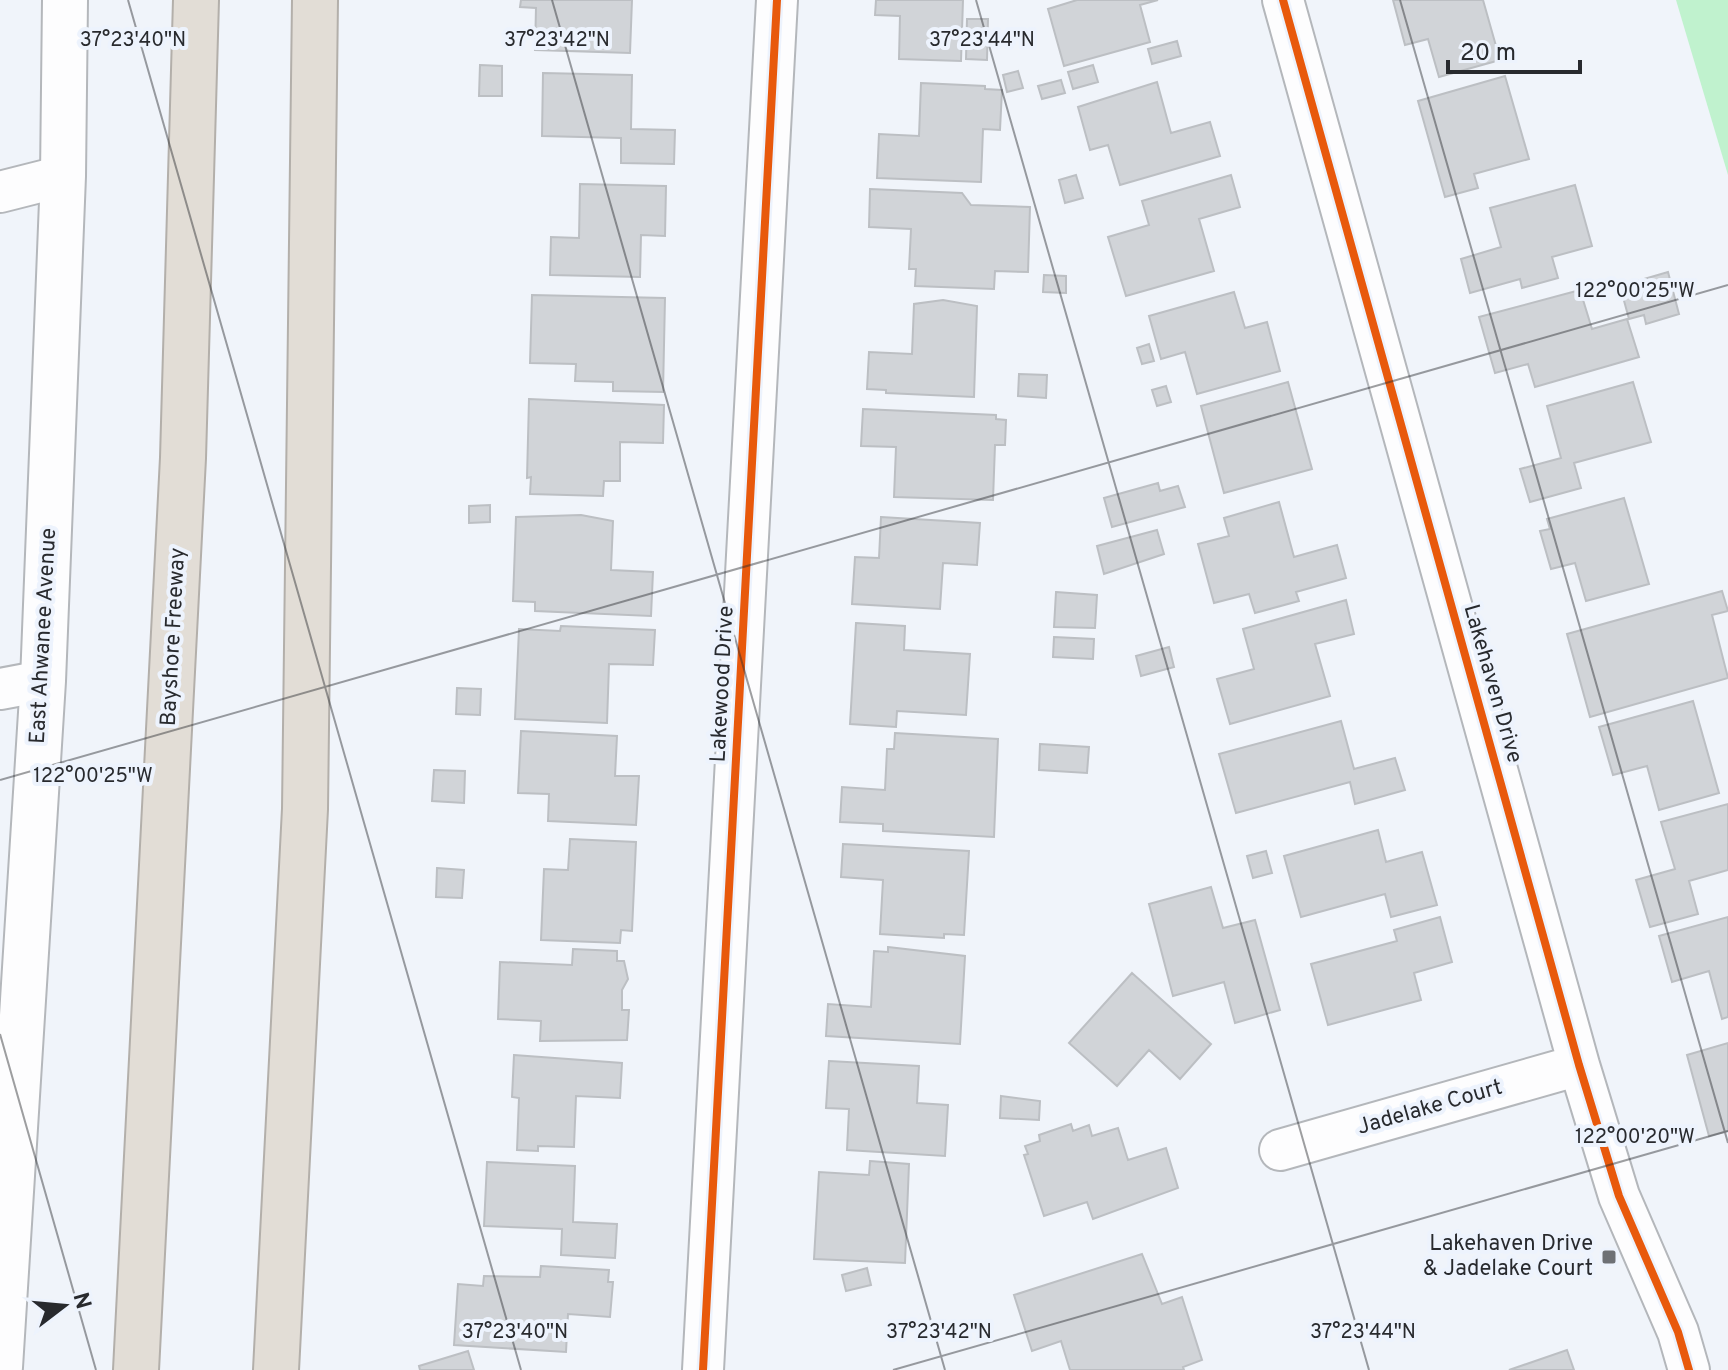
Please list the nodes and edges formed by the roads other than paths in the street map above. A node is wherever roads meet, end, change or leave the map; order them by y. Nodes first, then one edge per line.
1 (65, 0) edge
2 (196, 0) edge
3 (315, 0) edge
4 (777, 0) edge
5 (1283, 0) edge
6 (63, 176) junction
7 (0, 192) edge
8 (43, 681) junction
9 (0, 689) edge
10 (1579, 1065) junction
11 (1280, 1150) dead end
12 (5, 1190) edge
13 (0, 1367) edge
14 (136, 1370) edge
15 (276, 1370) edge
16 (703, 1370) edge
17 (1689, 1370) edge

1 - 6 street, East Ahwanee Avenue
2 - 14 highway, Bayshore Freeway
3 - 15 highway
4 - 16 street, Lakewood Drive
5 - 10 street, Lakehaven Drive
6 - 7 street
6 - 8 street, East Ahwanee Avenue
8 - 9 street
8 - 12 street, East Ahwanee Avenue
10 - 11 street, Jadelake Court
10 - 17 street, Lakehaven Drive
12 - 13 street, East Ahwanee Avenue

